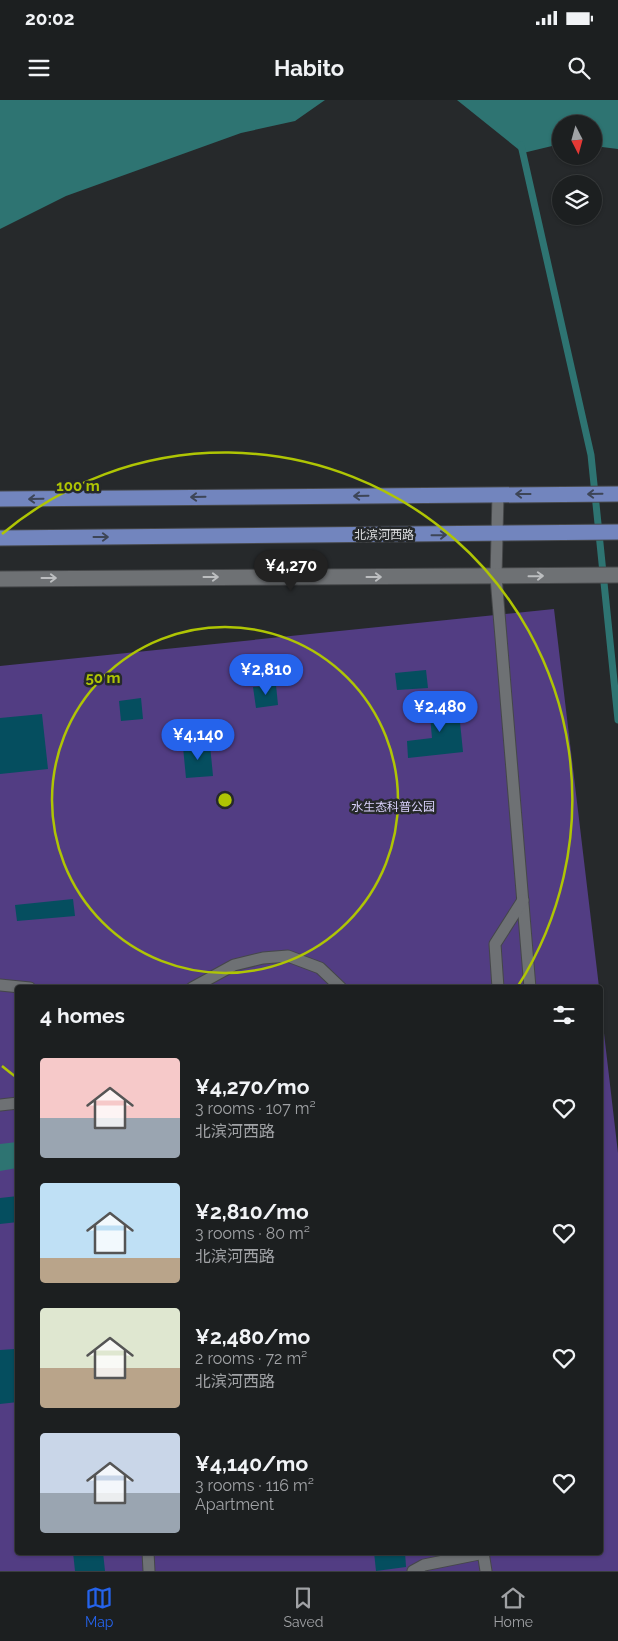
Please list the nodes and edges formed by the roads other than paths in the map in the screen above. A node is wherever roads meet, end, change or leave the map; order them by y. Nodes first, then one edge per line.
1 (498, 494) junction
2 (618, 494) edge
3 (0, 499) edge
4 (618, 532) edge
5 (497, 534) junction
6 (0, 538) edge
7 (618, 575) edge
8 (496, 577) junction
9 (0, 579) edge
10 (523, 900) junction
11 (0, 985) edge
12 (197, 985) edge
13 (338, 985) edge
14 (498, 985) edge
15 (530, 985) edge
16 (15, 986) edge
17 (15, 1103) edge
18 (0, 1105) edge
19 (148, 1555) edge
20 (473, 1555) edge
21 (483, 1555) edge
22 (149, 1571) edge
23 (413, 1571) edge
24 (486, 1571) edge

2 -> 1 main road
1 -> 3 main road
1 - 5 lane
4 - 5 main road, 北滨河西路
6 -> 5 main road, 北滨河西路
5 - 8 lane
8 -> 7 street
9 -> 8 street
8 - 10 lane
10 - 14 lane
10 - 15 lane
11 - 16 lane
12 - 13 lane
17 - 18 lane
19 - 22 lane
20 - 23 lane
21 - 24 lane

